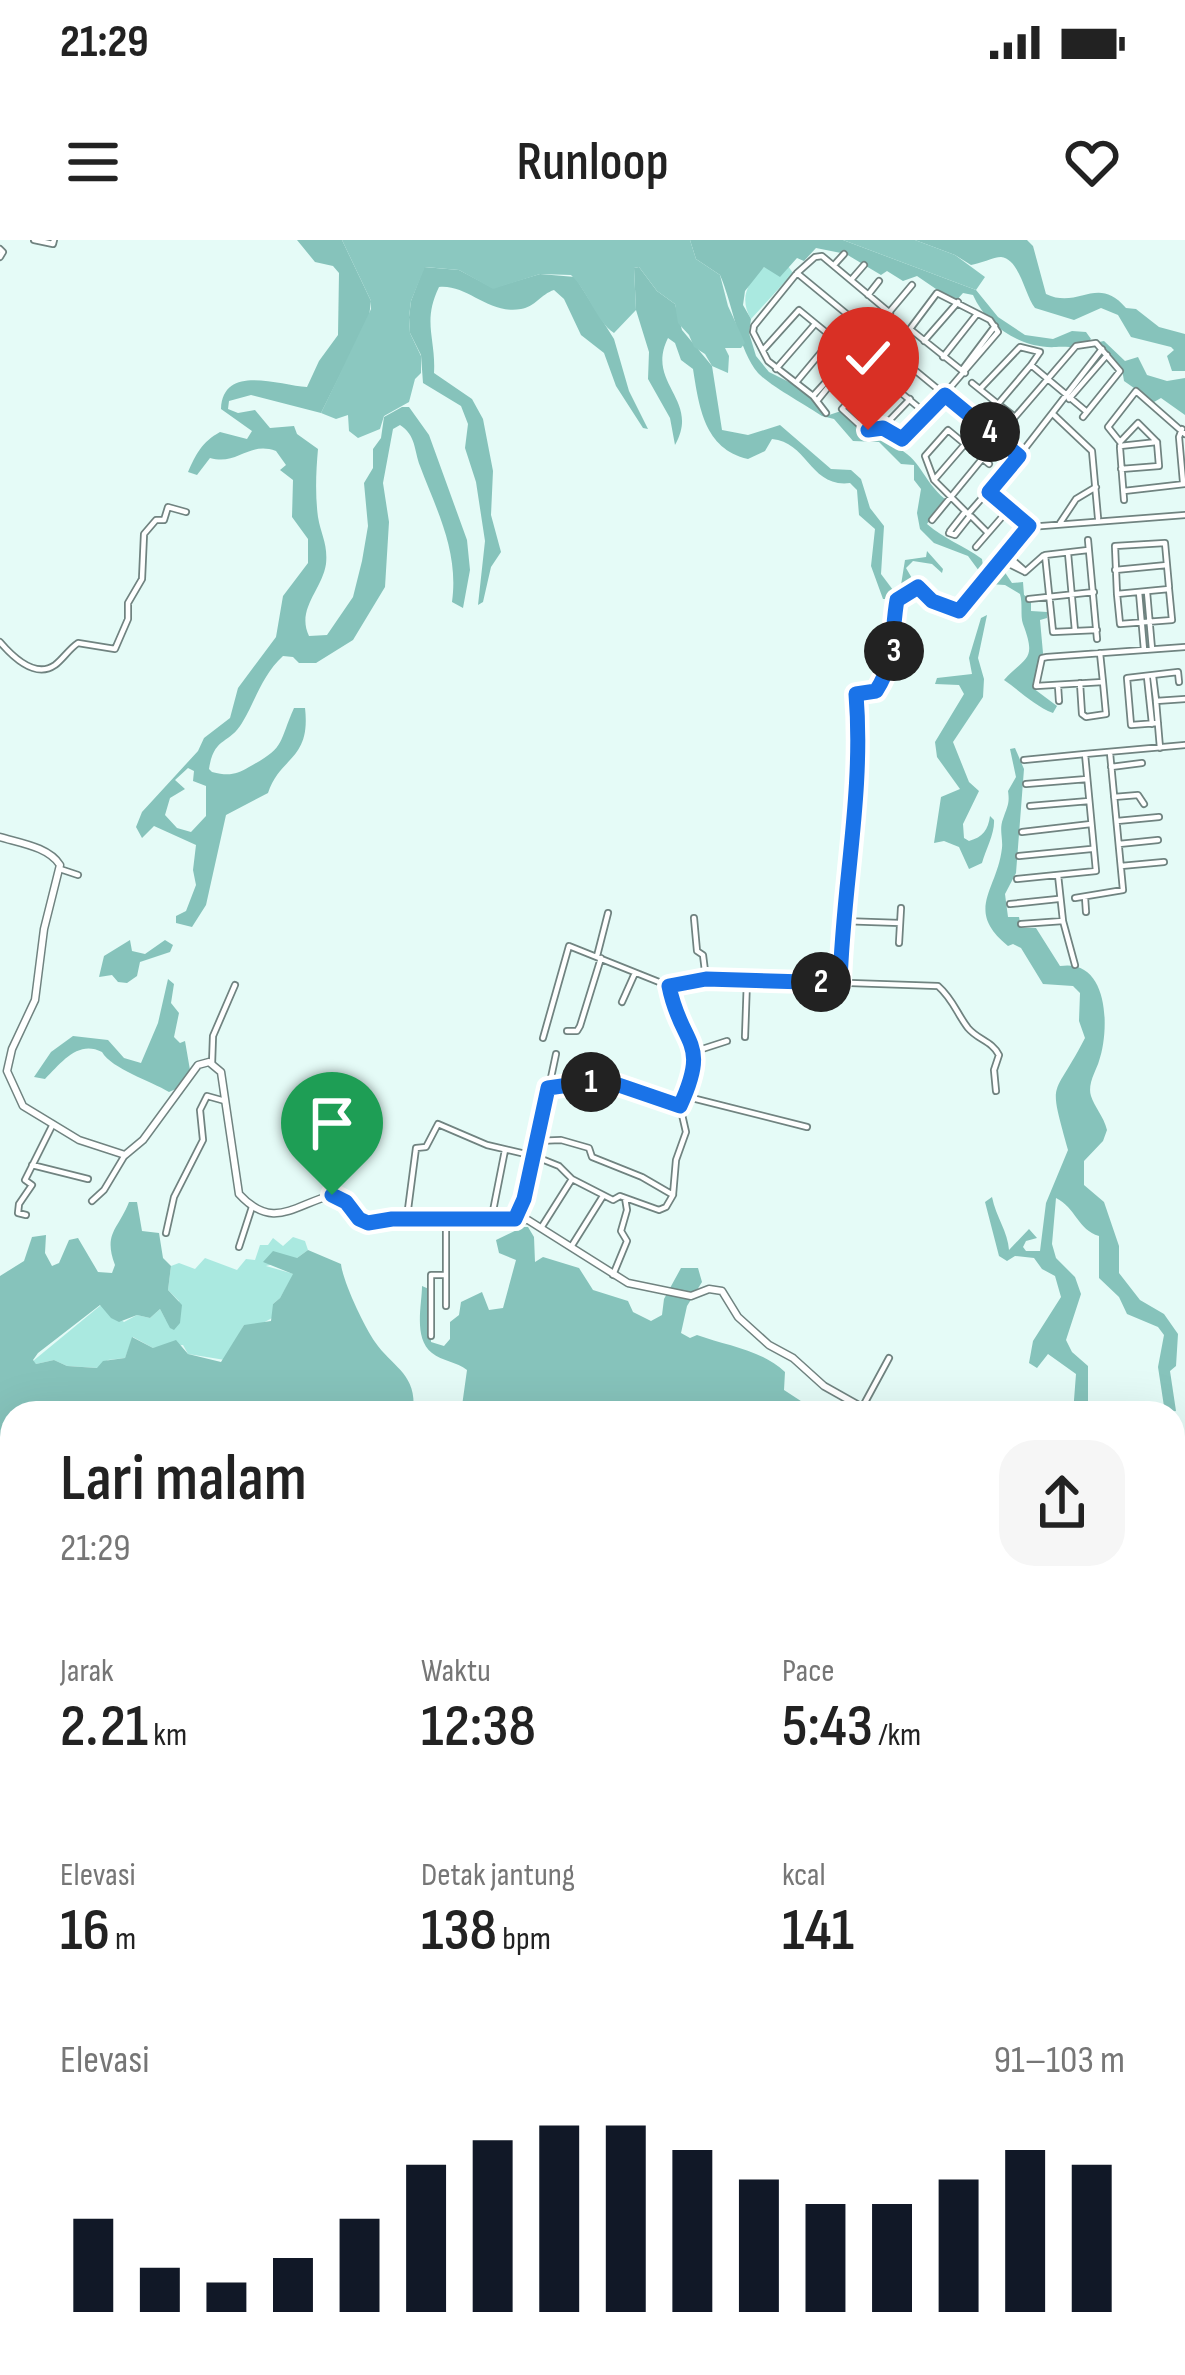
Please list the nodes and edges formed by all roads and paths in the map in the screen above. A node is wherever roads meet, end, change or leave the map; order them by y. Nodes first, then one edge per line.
1 (34, 240) edge
2 (53, 245) edge
3 (0, 249) edge
4 (844, 254) dead end
5 (0, 257) edge
6 (834, 265) junction
7 (864, 265) dead end
8 (797, 273) junction
9 (851, 280) junction
10 (879, 281) dead end
11 (912, 285) dead end
12 (868, 295) junction
13 (805, 302) dead end
14 (958, 302) junction
15 (799, 310) junction
16 (890, 313) junction
17 (979, 313) junction
18 (815, 325) junction
19 (871, 334) junction
20 (833, 338) junction
21 (924, 341) junction
22 (762, 352) junction
23 (855, 352) junction
24 (1105, 352) junction
25 (943, 356) junction
26 (1031, 365) junction
27 (776, 369) junction
28 (962, 373) junction
29 (1048, 380) junction
30 (796, 382) junction
31 (891, 383) junction
32 (972, 383) dead end
33 (980, 389) junction
34 (945, 395) junction
35 (815, 398) junction
36 (1067, 398) junction
37 (910, 399) junction
38 (998, 404) junction
39 (826, 412) dead end
40 (928, 413) junction
41 (1054, 416) junction
42 (1015, 417) junction
43 (859, 424) junction
44 (1007, 426) dead end
45 (883, 428) junction
46 (1183, 434) edge
47 (1156, 442) junction
48 (965, 444) junction
49 (1120, 444) junction
50 (1019, 456) junction
51 (1159, 466) junction
52 (1121, 470) junction
53 (1160, 476) dead end
54 (934, 480) junction
55 (1184, 485) edge
56 (1096, 487) junction
57 (1124, 491) junction
58 (989, 492) junction
59 (948, 499) junction
60 (1124, 500) dead end
61 (186, 512) dead end
62 (968, 514) junction
63 (1185, 514) edge
64 (1002, 517) dead end
65 (932, 520) dead end
66 (1099, 520) junction
67 (1060, 524) junction
68 (1029, 526) junction
69 (988, 533) junction
70 (1088, 539) dead end
71 (976, 547) dead end
72 (1088, 550) junction
73 (1068, 553) junction
74 (1045, 554) junction
75 (1004, 557) junction
76 (1167, 565) junction
77 (1115, 570) junction
78 (1026, 572) junction
79 (1046, 573) junction
80 (1169, 589) junction
81 (1094, 592) junction
82 (1143, 592) junction
83 (1118, 594) junction
84 (1071, 595) junction
85 (1049, 597) junction
86 (1029, 599) dead end
87 (1172, 620) junction
88 (1181, 620) dead end
89 (1146, 623) junction
90 (1096, 630) junction
91 (1075, 631) junction
92 (1097, 640) dead end
93 (0, 642) edge
94 (1185, 647) edge
95 (1148, 650) junction
96 (1100, 653) junction
97 (1177, 663) dead end
98 (1178, 672) junction
99 (1150, 676) junction
100 (1126, 678) junction
101 (1117, 679) dead end
102 (1103, 682) junction
103 (1179, 682) dead end
104 (1080, 683) junction
105 (1058, 686) junction
106 (1185, 699) edge
107 (1059, 700) dead end
108 (1153, 702) junction
109 (1155, 724) junction
110 (1185, 746) edge
111 (1160, 748) junction
112 (1109, 752) junction
113 (1085, 754) junction
114 (1024, 760) dead end
115 (1142, 764) dead end
116 (1111, 767) junction
117 (1087, 779) junction
118 (1026, 784) dead end
119 (1114, 796) junction
120 (1089, 802) junction
121 (1144, 804) dead end
122 (1030, 806) dead end
123 (1160, 817) dead end
124 (1117, 821) junction
125 (1091, 824) junction
126 (1022, 832) dead end
127 (0, 837) edge
128 (1158, 840) dead end
129 (1119, 844) junction
130 (1094, 849) junction
131 (1019, 856) dead end
132 (1164, 862) dead end
133 (1121, 866) junction
134 (60, 868) junction
135 (78, 875) dead end
136 (1058, 875) junction
137 (1017, 879) dead end
138 (1085, 897) junction
139 (1061, 898) junction
140 (1075, 898) dead end
141 (1010, 904) dead end
142 (901, 908) dead end
143 (1086, 912) dead end
144 (608, 913) dead end
145 (694, 918) dead end
146 (842, 921) junction
147 (1063, 921) junction
148 (901, 923) junction
149 (1021, 925) dead end
150 (899, 944) dead end
151 (599, 957) junction
152 (1075, 965) dead end
153 (635, 973) junction
154 (706, 979) junction
155 (747, 980) junction
156 (840, 983) junction
157 (235, 985) dead end
158 (669, 986) junction
159 (622, 1002) dead end
160 (567, 1031) dead end
161 (745, 1037) dead end
162 (543, 1039) dead end
163 (727, 1041) dead end
164 (696, 1051) junction
165 (556, 1054) dead end
166 (212, 1064) junction
167 (548, 1088) junction
168 (996, 1091) dead end
169 (684, 1096) junction
170 (225, 1101) junction
171 (680, 1106) junction
172 (53, 1124) junction
173 (807, 1126) dead end
174 (536, 1141) junction
175 (506, 1150) junction
176 (125, 1155) junction
177 (534, 1156) junction
178 (32, 1165) junction
179 (88, 1179) dead end
180 (572, 1179) junction
181 (673, 1195) junction
182 (603, 1196) junction
183 (625, 1197) junction
184 (92, 1201) dead end
185 (24, 1202) dead end
186 (252, 1207) junction
187 (406, 1219) junction
188 (515, 1219) junction
189 (446, 1220) junction
190 (490, 1221) junction
191 (541, 1228) junction
192 (166, 1233) dead end
193 (239, 1246) dead end
194 (571, 1248) junction
195 (446, 1275) junction
196 (613, 1275) junction
197 (446, 1306) dead end
198 (431, 1336) dead end
199 (889, 1358) dead end
200 (851, 1401) edge
201 (866, 1401) edge

1 - 2 street
3 - 5 street
4 - 6 street
6 - 8 street
6 - 9 street
7 - 9 street
8 - 19 street
8 - 22 street
9 - 12 street
10 - 12 street
11 - 16 street
12 - 16 street
13 - 15 street
14 - 17 street
14 - 21 street
14 - 21 street
15 - 18 street
15 - 22 street
16 - 19 street
17 - 25 street
17 - 28 street
18 - 20 street
18 - 27 street
19 - 23 street
19 - 34 street
20 - 23 street
20 - 30 street
21 - 25 street
22 - 27 street
23 - 35 street
24 - 29 street
24 - 36 street
24 - 36 street
25 - 28 street
26 - 29 street
26 - 33 street
26 - 38 street
27 - 30 street
28 - 34 street
29 - 36 street
29 - 42 street
30 - 35 street
31 - 37 street
31 - 43 street
31 - 43 street
32 - 33 street
33 - 38 street
34 - 40 street
34 - 50 street
35 - 39 street
36 - 41 street
37 - 40 street
37 - 45 street
38 - 42 street
40 - 45 street
41 - 50 street
41 - 56 street
42 - 44 street
43 - 45 street
46 - 49 street
46 - 55 street
47 - 49 street
47 - 49 street
47 - 51 street
48 - 54 street
48 - 54 street
48 - 59 street
49 - 52 street
50 - 58 street
51 - 52 street
51 - 53 street
52 - 57 street
54 - 59 street
55 - 57 street
56 - 66 street
56 - 67 street
57 - 60 street
58 - 62 street
58 - 68 street
59 - 62 street
59 - 65 street
61 - 93 street
62 - 69 street
63 - 66 street
64 - 69 street
66 - 67 street
67 - 68 street
68 - 75 street
69 - 71 street
70 - 72 street
72 - 73 street
72 - 81 street
73 - 74 street
73 - 84 street
74 - 78 street
74 - 79 street
75 - 78 street
75 - 146 street
76 - 77 street
76 - 77 street
76 - 80 street
77 - 83 street
78 - 79 street
79 - 85 street
80 - 82 street
80 - 87 street
81 - 84 street
81 - 90 street
82 - 83 street
82 - 89 street
83 - 89 street
84 - 85 street
84 - 91 street
85 - 86 street
85 - 91 street
87 - 88 street
87 - 89 street
89 - 95 street
90 - 91 street
90 - 92 street
94 - 95 street
95 - 96 street
96 - 102 street
96 - 105 street
97 - 98 street
98 - 99 street
98 - 103 street
99 - 100 street
99 - 108 street
100 - 101 street
100 - 109 street
102 - 104 street
102 - 104 street
104 - 105 street
105 - 107 street
106 - 108 street
108 - 109 street
109 - 111 street
110 - 111 street
111 - 112 street
112 - 113 street
112 - 116 street
113 - 114 street
113 - 117 street
115 - 116 street
116 - 119 street
117 - 118 street
117 - 120 street
119 - 121 street
119 - 124 street
120 - 122 street
120 - 125 street
123 - 124 street
124 - 129 street
125 - 126 street
125 - 130 street
127 - 134 street
128 - 129 street
129 - 133 street
130 - 131 street
130 - 136 street
132 - 133 street
133 - 138 street
134 - 135 street
134 - 172 street
136 - 137 street
136 - 139 street
138 - 140 street
138 - 143 street
139 - 141 street
139 - 147 street
142 - 148 street
144 - 151 street
145 - 154 street
146 - 148 street
146 - 156 street
147 - 149 street
147 - 152 street
148 - 150 street
151 - 153 street
151 - 160 street
151 - 162 street
153 - 158 street
153 - 159 street
154 - 155 street
154 - 158 street
155 - 156 street
155 - 161 street
156 - 168 street
157 - 166 street
158 - 164 street
163 - 164 street
164 - 169 street
165 - 167 street
166 - 170 street
166 - 176 street
167 - 171 street
167 - 174 street
169 - 171 street
169 - 173 street
170 - 186 street
170 - 192 street
171 - 181 street
172 - 176 street
172 - 178 street
174 - 177 street
174 - 181 street
175 - 177 street
175 - 187 street
175 - 190 street
176 - 184 street
177 - 180 street
177 - 188 street
178 - 179 street
178 - 185 street
180 - 182 street
180 - 191 street
181 - 183 street
182 - 183 street
182 - 194 street
183 - 196 street
186 - 187 street
186 - 193 street
187 - 189 street
188 - 190 street
188 - 191 street
189 - 190 street
189 - 195 street
191 - 194 street
194 - 196 street
195 - 197 street
195 - 198 street
196 - 200 street
199 - 201 street

